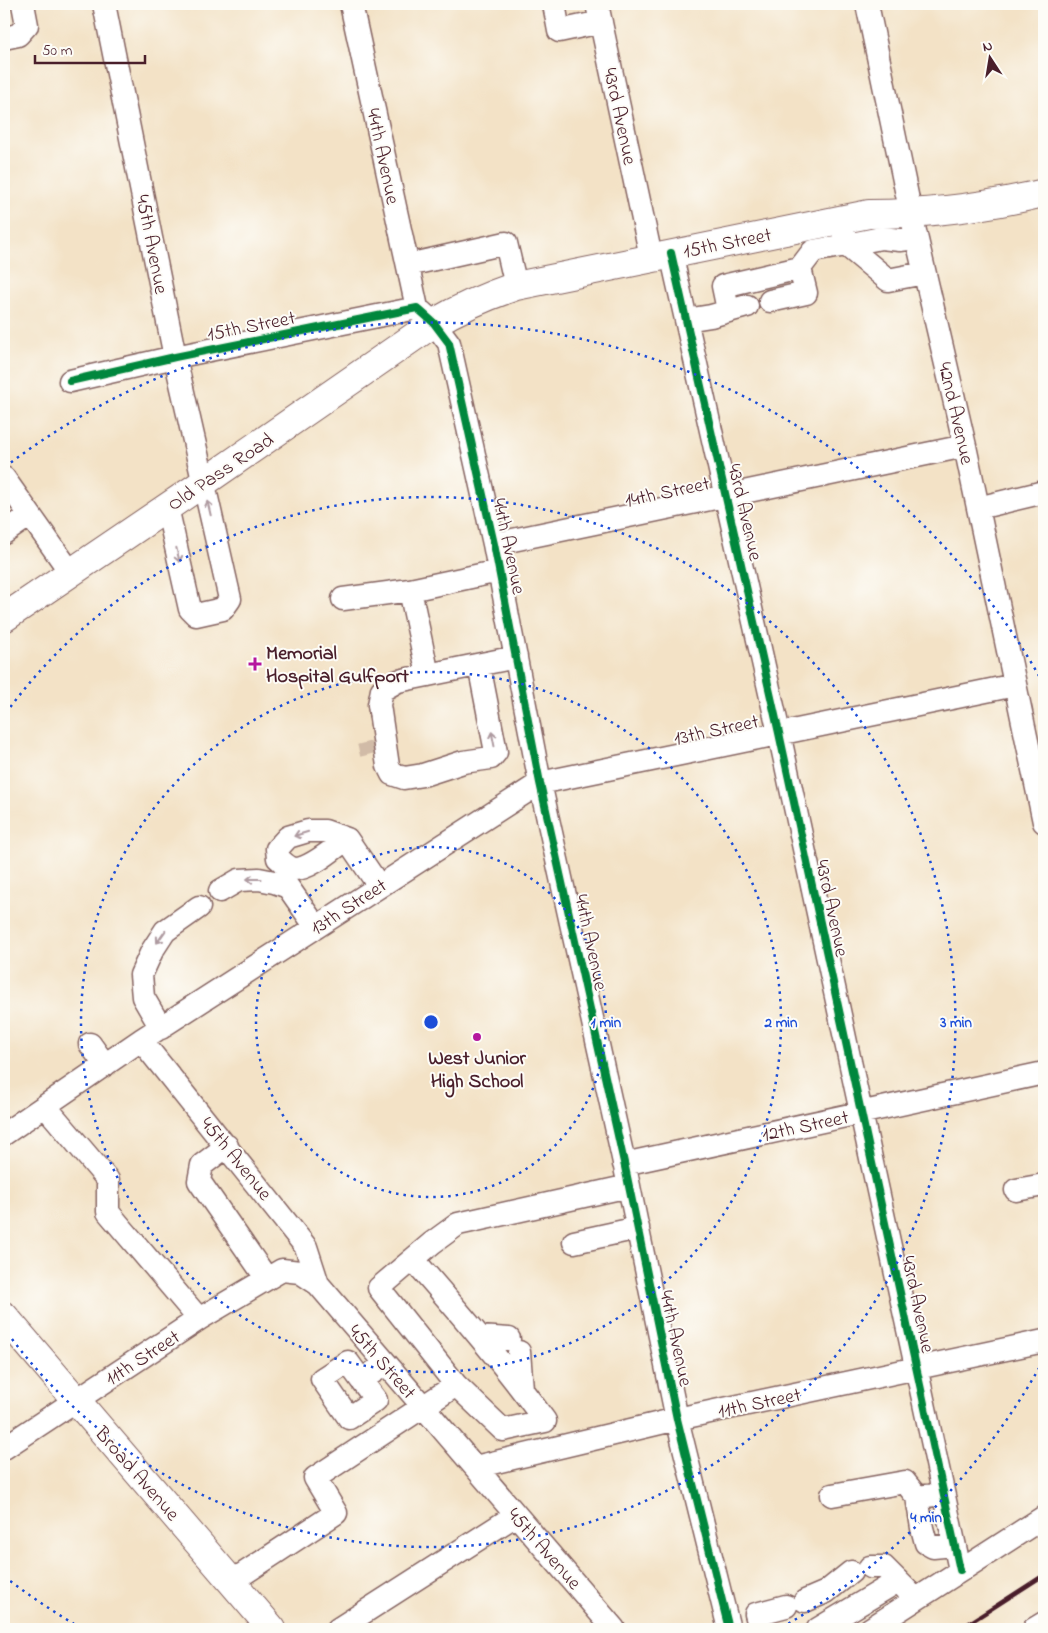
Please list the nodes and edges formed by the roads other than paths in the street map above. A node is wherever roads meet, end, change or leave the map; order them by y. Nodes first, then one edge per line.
1 (22, 4) edge
2 (104, 4) edge
3 (351, 4) edge
4 (554, 4) edge
5 (867, 4) edge
6 (599, 13) edge
7 (4, 38) edge
8 (1044, 194) edge
9 (913, 226) junction
10 (843, 232) junction
11 (661, 255) junction
12 (408, 265) junction
13 (800, 268) junction
14 (924, 273) junction
15 (516, 286) junction
16 (770, 301) dead end
17 (426, 316) junction
18 (686, 320) junction
19 (176, 357) junction
20 (70, 380) dead end
21 (965, 446) junction
22 (4, 478) edge
23 (204, 483) junction
24 (1044, 492) edge
25 (726, 496) junction
26 (167, 507) junction
27 (978, 508) junction
28 (30, 515) junction
29 (4, 533) edge
30 (494, 544) junction
31 (500, 572) junction
32 (71, 573) junction
33 (410, 590) junction
34 (343, 599) dead end
35 (4, 618) edge
36 (516, 657) junction
37 (479, 665) junction
38 (419, 677) junction
39 (1015, 685) junction
40 (779, 733) junction
41 (374, 741) junction
42 (1037, 748) edge
43 (392, 774) junction
44 (540, 782) junction
45 (1044, 822) edge
46 (347, 839) dead end
47 (379, 886) junction
48 (220, 891) dead end
49 (199, 907) dead end
50 (316, 926) junction
51 (161, 1028) junction
52 (141, 1040) junction
53 (90, 1044) dead end
54 (105, 1065) junction
55 (1044, 1073) edge
56 (45, 1106) junction
57 (862, 1114) junction
58 (4, 1134) edge
59 (227, 1146) junction
60 (624, 1164) junction
61 (1044, 1184) edge
62 (629, 1186) junction
63 (1016, 1190) dead end
64 (638, 1228) junction
65 (574, 1242) dead end
66 (413, 1259) junction
67 (275, 1274) junction
68 (318, 1284) junction
69 (4, 1316) edge
70 (199, 1319) junction
71 (480, 1337) junction
72 (1044, 1341) edge
73 (386, 1364) junction
74 (916, 1369) junction
75 (361, 1380) dead end
76 (456, 1385) junction
77 (522, 1389) junction
78 (76, 1400) junction
79 (424, 1408) junction
80 (678, 1419) junction
81 (4, 1448) edge
82 (475, 1467) junction
83 (943, 1494) junction
84 (832, 1495) dead end
85 (917, 1497) junction
86 (516, 1515) junction
87 (1044, 1517) edge
88 (954, 1545) junction
89 (960, 1570) junction
90 (898, 1581) junction
91 (231, 1582) junction
92 (916, 1599) junction
93 (758, 1621) edge
94 (1044, 1623) edge
95 (728, 1625) edge
96 (272, 1629) edge
97 (338, 1629) edge
98 (614, 1629) edge
99 (818, 1629) edge
100 (870, 1629) edge
101 (1034, 1629) edge

1 - 7 street
2 - 19 street, 45th Avenue
3 - 12 street, 44th Avenue
4 - 6 street
5 - 9 street, 42nd Avenue
6 - 11 street, 43rd Avenue
8 - 9 main road, 15th Street
9 - 10 main road, 15th Street
9 - 14 street, 42nd Avenue
10 - 11 main road, 15th Street
10 - 13 street
10 - 14 street
11 - 15 main road, 15th Street
11 - 18 street, 43rd Avenue
12 - 15 street
12 - 17 street, 44th Avenue
13 - 16 street
13 - 18 street
14 - 21 street, 42nd Avenue
15 - 17 main road, 15th Street
17 - 19 street, 15th Street
17 - 23 main road, Old Pass Road
17 - 30 street, 44th Avenue
18 - 25 street, 43rd Avenue
19 - 20 street, 15th Street
19 - 23 street, 45th Avenue
21 - 25 street, 14th Street
21 - 27 street, 42nd Avenue
22 - 28 street
23 - 26 main road, Old Pass Road
26 -> 23 street, 45th Avenue
24 - 27 street
25 - 30 street, 14th Street
25 - 40 street, 43rd Avenue
26 - 32 main road, Old Pass Road
27 - 39 street, 42nd Avenue
28 - 29 street
28 - 32 street
30 - 31 street, 44th Avenue
31 - 33 street
31 - 36 street, 44th Avenue
32 - 35 main road, Old Pass Road
33 - 34 street
33 - 38 street
36 - 37 street
36 - 44 street, 44th Avenue
37 - 38 street
43 -> 37 street
38 - 41 street
39 - 40 street, 13th Street
39 - 42 street, 42nd Avenue
40 - 44 street, 13th Street
40 - 57 street, 43rd Avenue
41 - 43 street
41 - 43 street
42 - 45 street, 42nd Avenue
44 - 47 street, 13th Street
44 - 60 street, 44th Avenue
46 - 47 street
47 - 50 street, 13th Street
50 -> 48 street
49 -> 51 street
50 - 51 street, 13th Street
51 - 52 street, 13th Street
52 - 54 street, 13th Street
52 - 59 street, 45th Avenue
53 - 54 street
54 - 56 street, 13th Street
55 - 57 street, 12th Street
56 - 58 street, 13th Street
56 - 70 street
57 - 60 street, 12th Street
57 - 74 street, 43rd Avenue
59 - 67 street
59 - 68 street, 45th Avenue
60 - 62 street, 44th Avenue
61 - 63 street
62 - 64 street, 44th Avenue
62 - 66 street
64 - 65 street
64 - 80 street, 44th Avenue
66 - 71 street
66 - 76 street
67 - 68 street, 45th Street
67 - 70 street, 11th Street
68 - 73 street, 45th Street
69 - 78 main road, Broad Avenue
70 - 78 street, 11th Street
71 - 77 street
71 - 77 street
72 - 74 street, 11th Street
73 - 75 street
73 - 79 street, 45th Street
74 - 80 street, 11th Street
74 - 83 street, 43rd Avenue
76 - 77 street
76 - 79 street
78 - 81 street, 11th Street
78 - 91 main road, Broad Avenue
79 - 82 street, 45th Street
79 - 91 street
80 - 82 street, 11th Street
80 - 95 street, 44th Avenue
82 - 86 street, 45th Avenue
83 - 85 street
83 - 88 street, 43rd Avenue
84 - 85 street
85 - 88 street
86 - 97 street
86 - 98 street, 45th Avenue
87 - 89 street
88 - 89 street, 43rd Avenue
89 - 92 street
90 - 92 street
90 - 93 street
90 - 99 street
91 - 96 main road, Broad Avenue
92 - 100 street
93 - 95 street
94 - 101 street

